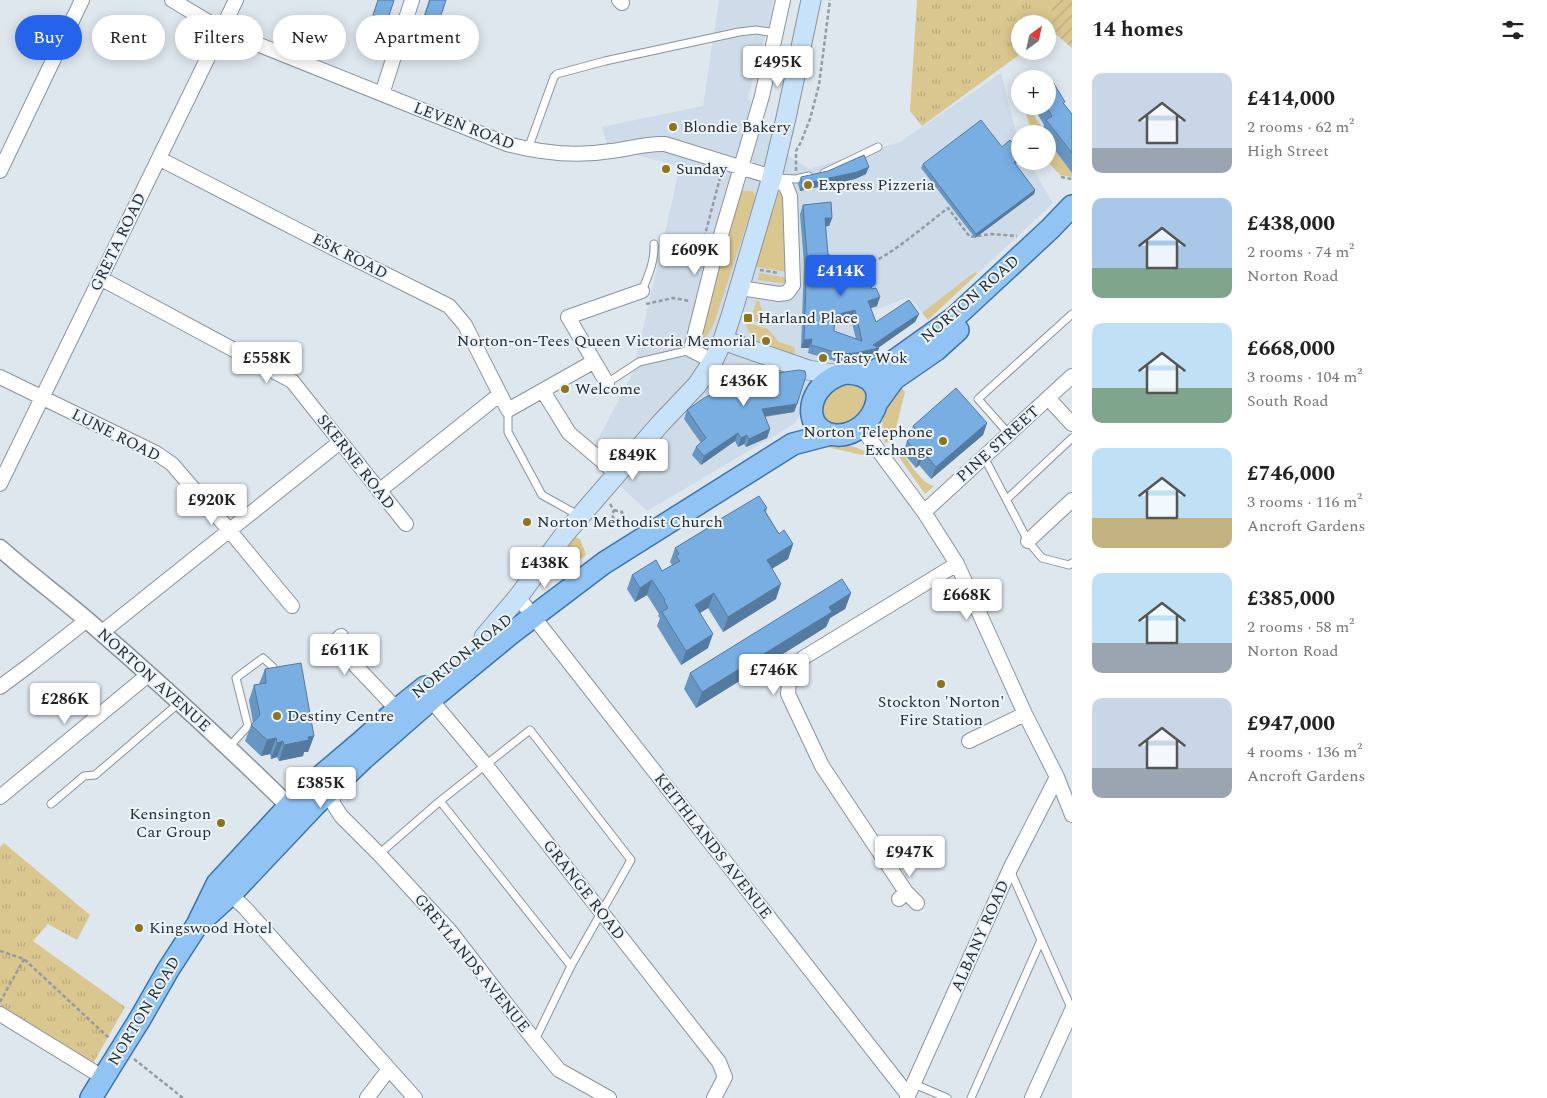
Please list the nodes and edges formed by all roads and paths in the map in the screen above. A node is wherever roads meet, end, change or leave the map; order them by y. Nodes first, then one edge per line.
1 (82, 0) edge
2 (172, 0) edge
3 (236, 0) edge
4 (412, 0) edge
5 (783, 0) edge
6 (810, 0) edge
7 (830, 0) edge
8 (197, 15) edge
9 (229, 15) edge
10 (776, 33) junction
11 (263, 46) edge
12 (207, 60) edge
13 (382, 94) junction
14 (878, 147) dead end
15 (528, 149) junction
16 (160, 158) junction
17 (740, 168) junction
18 (0, 171) edge
19 (721, 174) dead end
20 (796, 174) dead end
21 (772, 177) junction
22 (1061, 177) dead end
23 (1072, 179) edge
24 (1072, 206) edge
25 (1072, 224) edge
26 (1021, 237) dead end
27 (654, 244) dead end
28 (713, 262) junction
29 (858, 267) edge
30 (745, 269) junction
31 (794, 275) junction
32 (100, 278) junction
33 (740, 288) junction
34 (642, 291) junction
35 (692, 293) dead end
36 (1072, 314) edge
37 (723, 340) junction
38 (691, 350) junction
39 (713, 361) junction
40 (594, 362) junction
41 (808, 370) junction
42 (848, 374) junction
43 (1072, 376) edge
44 (0, 377) edge
45 (607, 383) joint
46 (543, 391) junction
47 (818, 391) junction
48 (499, 395) junction
49 (41, 398) junction
50 (1048, 398) junction
51 (878, 401) junction
52 (508, 410) junction
53 (811, 415) junction
54 (1072, 424) edge
55 (861, 428) junction
56 (831, 434) junction
57 (1009, 434) junction
58 (1072, 438) edge
59 (340, 442) junction
60 (793, 444) junction
61 (984, 457) junction
62 (617, 474) junction
63 (0, 484) edge
64 (379, 491) junction
65 (606, 498) dead end
66 (1007, 499) junction
67 (1072, 500) edge
68 (614, 510) junction
69 (924, 512) junction
70 (581, 517) junction
71 (621, 520) junction
72 (406, 524) dead end
73 (628, 529) dead end
74 (229, 530) junction
75 (1028, 541) junction
76 (0, 548) edge
77 (1072, 563) edge
78 (957, 564) junction
79 (292, 606) dead end
80 (525, 606) junction
81 (87, 620) junction
82 (101, 632) junction
83 (341, 636) dead end
84 (273, 668) edge
85 (148, 675) junction
86 (0, 686) edge
87 (426, 695) junction
88 (179, 703) junction
89 (399, 708) junction
90 (1025, 714) junction
91 (969, 741) dead end
92 (228, 748) junction
93 (485, 764) junction
94 (1057, 777) junction
95 (330, 790) junction
96 (0, 797) edge
97 (440, 801) junction
98 (51, 804) dead end
99 (295, 812) junction
100 (1072, 815) edge
101 (379, 854) junction
102 (1010, 869) junction
103 (224, 889) junction
104 (917, 903) dead end
105 (601, 912) junction
106 (1041, 940) junction
107 (0, 951) edge
108 (24, 959) junction
109 (571, 966) junction
110 (0, 1002) edge
111 (1072, 1010) edge
112 (0, 1014) edge
113 (110, 1039) dead end
114 (534, 1040) junction
115 (132, 1057) dead end
116 (388, 1069) junction
117 (106, 1075) junction
118 (910, 1092) edge
119 (91, 1098) edge
120 (184, 1098) edge
121 (367, 1098) edge
122 (415, 1098) edge
123 (609, 1098) edge
124 (714, 1098) edge
125 (947, 1098) edge
126 (971, 1098) edge
127 (1032, 1098) edge

1 - 18 street
2 - 8 street, LEVEN ROAD
3 - 9 street, GRETA ROAD
4 - 13 street
5 - 10 street
6 - 21 main road
7 - 20 path
10 - 15 lane
10 - 17 street
11 - 13 street, LEVEN ROAD
12 - 16 street, GRETA ROAD
13 - 15 street, LEVEN ROAD
14 - 21 lane
15 - 17 street, LEVEN ROAD
16 - 32 street, GRETA ROAD
16 - 48 street, ESK ROAD
17 - 21 street, LEVEN ROAD
17 - 28 street
19 - 28 path
21 - 30 main road
21 - 31 street
22 - 23 path
24 - 42 main road, NORTON ROAD
25 - 51 main road, NORTON ROAD
26 - 29 path
27 - 34 lane
28 - 38 street
30 - 31 path
30 - 33 main road
31 - 33 street
32 - 49 street, GRETA ROAD
32 - 59 street, SKERNE ROAD
33 - 37 main road
34 - 35 path
34 - 40 street
36 - 57 lane
37 - 39 main road
37 - 41 main road
38 - 39 street
38 - 45 lane
39 - 62 main road
40 - 45 street
40 - 46 street
41 - 42 main road
41 - 47 main road
42 - 47 main road
42 - 51 main road
43 - 50 street, PINE STREET
44 - 49 street, LUNE ROAD
46 - 52 street
46 - 62 street
47 - 53 main road
48 - 52 street, ESK ROAD
48 - 64 street
49 - 63 street, GRETA ROAD
49 - 74 street, LUNE ROAD
50 - 54 street
50 - 57 street, PINE STREET
51 - 55 main road
52 - 70 lane
53 - 56 main road
53 - 60 main road, NORTON ROAD
55 - 56 main road
55 - 69 street
56 - 60 main road, NORTON ROAD
57 - 61 street, PINE STREET
58 - 66 lane
59 - 64 street, SKERNE ROAD
59 - 74 street
60 - 80 main road, NORTON ROAD
61 - 66 lane
61 - 69 street, PINE STREET
62 - 70 main road
64 - 72 street, SKERNE ROAD
65 - 68 path
66 - 75 lane
67 - 75 street
68 - 71 path
68 - 71 path
69 - 78 street
70 - 80 main road
71 - 73 path
74 - 79 street, LUNE ROAD
74 - 82 street
75 - 77 lane
76 - 81 street, NORTON AVENUE
78 - 90 street
78 - 104 street
80 - 87 main road, NORTON ROAD
80 - 87 main road, NORTON ROAD
80 - 118 street, KEITHLANDS AVENUE
81 - 82 street, NORTON AVENUE
81 - 86 street
82 - 85 street, NORTON AVENUE
83 - 89 street
84 - 92 lane
85 - 88 street, NORTON AVENUE
85 - 96 street
87 - 89 main road, NORTON ROAD
87 - 93 street, GRANGE ROAD
87 - 95 main road, NORTON ROAD
88 - 92 street, NORTON AVENUE
88 - 98 lane
89 - 99 main road, NORTON ROAD
90 - 91 street
90 - 94 street
92 - 99 street, NORTON AVENUE
93 - 97 lane
93 - 105 street, GRANGE ROAD
93 - 105 lane
94 - 100 street
94 - 102 street, ALBANY ROAD
95 - 99 main road, NORTON ROAD
95 - 101 street, GREYLANDS AVENUE
97 - 101 lane
97 - 109 lane
99 - 103 main road, NORTON ROAD
101 - 114 street, GREYLANDS AVENUE
102 - 106 lane
102 - 118 street, ALBANY ROAD
103 - 116 street
103 - 117 main road, NORTON ROAD, bridge
105 - 109 lane
105 - 124 street, GRANGE ROAD
106 - 111 lane
106 - 126 lane
107 - 108 path
108 - 110 path
108 - 113 path
109 - 114 lane
111 - 127 street
112 - 117 street
114 - 123 street, GREYLANDS AVENUE
115 - 120 path
116 - 121 street
116 - 122 street
117 - 119 main road, NORTON ROAD
118 - 125 lane

